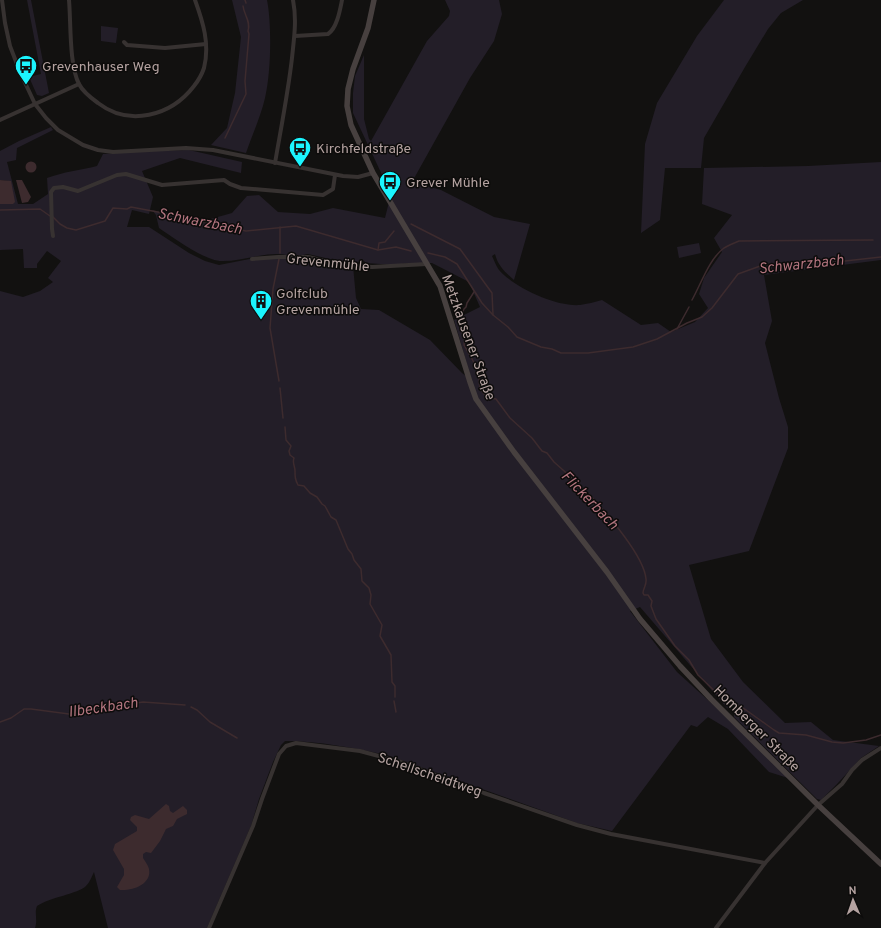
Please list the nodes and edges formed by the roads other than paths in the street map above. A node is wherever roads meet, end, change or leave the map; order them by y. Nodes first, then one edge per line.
1 (2, 0) edge
2 (69, 0) edge
3 (195, 0) edge
4 (293, 0) edge
5 (342, 0) edge
6 (374, 0) edge
7 (295, 36) junction
8 (124, 42) dead end
9 (206, 44) junction
10 (79, 84) junction
11 (35, 104) junction
12 (0, 120) edge
13 (275, 163) junction
14 (374, 173) junction
15 (335, 175) junction
16 (53, 236) dead end
17 (252, 259) dead end
18 (427, 264) junction
19 (680, 666) joint
20 (881, 748) edge
21 (818, 805) junction
22 (766, 863) junction
23 (881, 864) edge
24 (209, 928) edge
25 (716, 928) edge

1 - 11 street
2 - 10 street
3 - 9 street
4 - 7 street
5 - 7 street
6 - 14 main road, Metzkausener Straße
7 - 13 street
8 - 9 street
9 - 10 street
10 - 11 street
11 - 12 street
11 - 13 street
13 - 15 street
14 - 15 street
14 - 18 main road, Metzkausener Straße
15 - 16 street
17 - 18 street, Grevenmühle
18 - 19 main road, Metzkausener Straße
19 - 21 main road, Homberger Straße
20 - 21 street
21 - 22 street
21 - 23 main road, Homberger Straße
22 - 24 street, Schellscheidtweg
22 - 25 street

